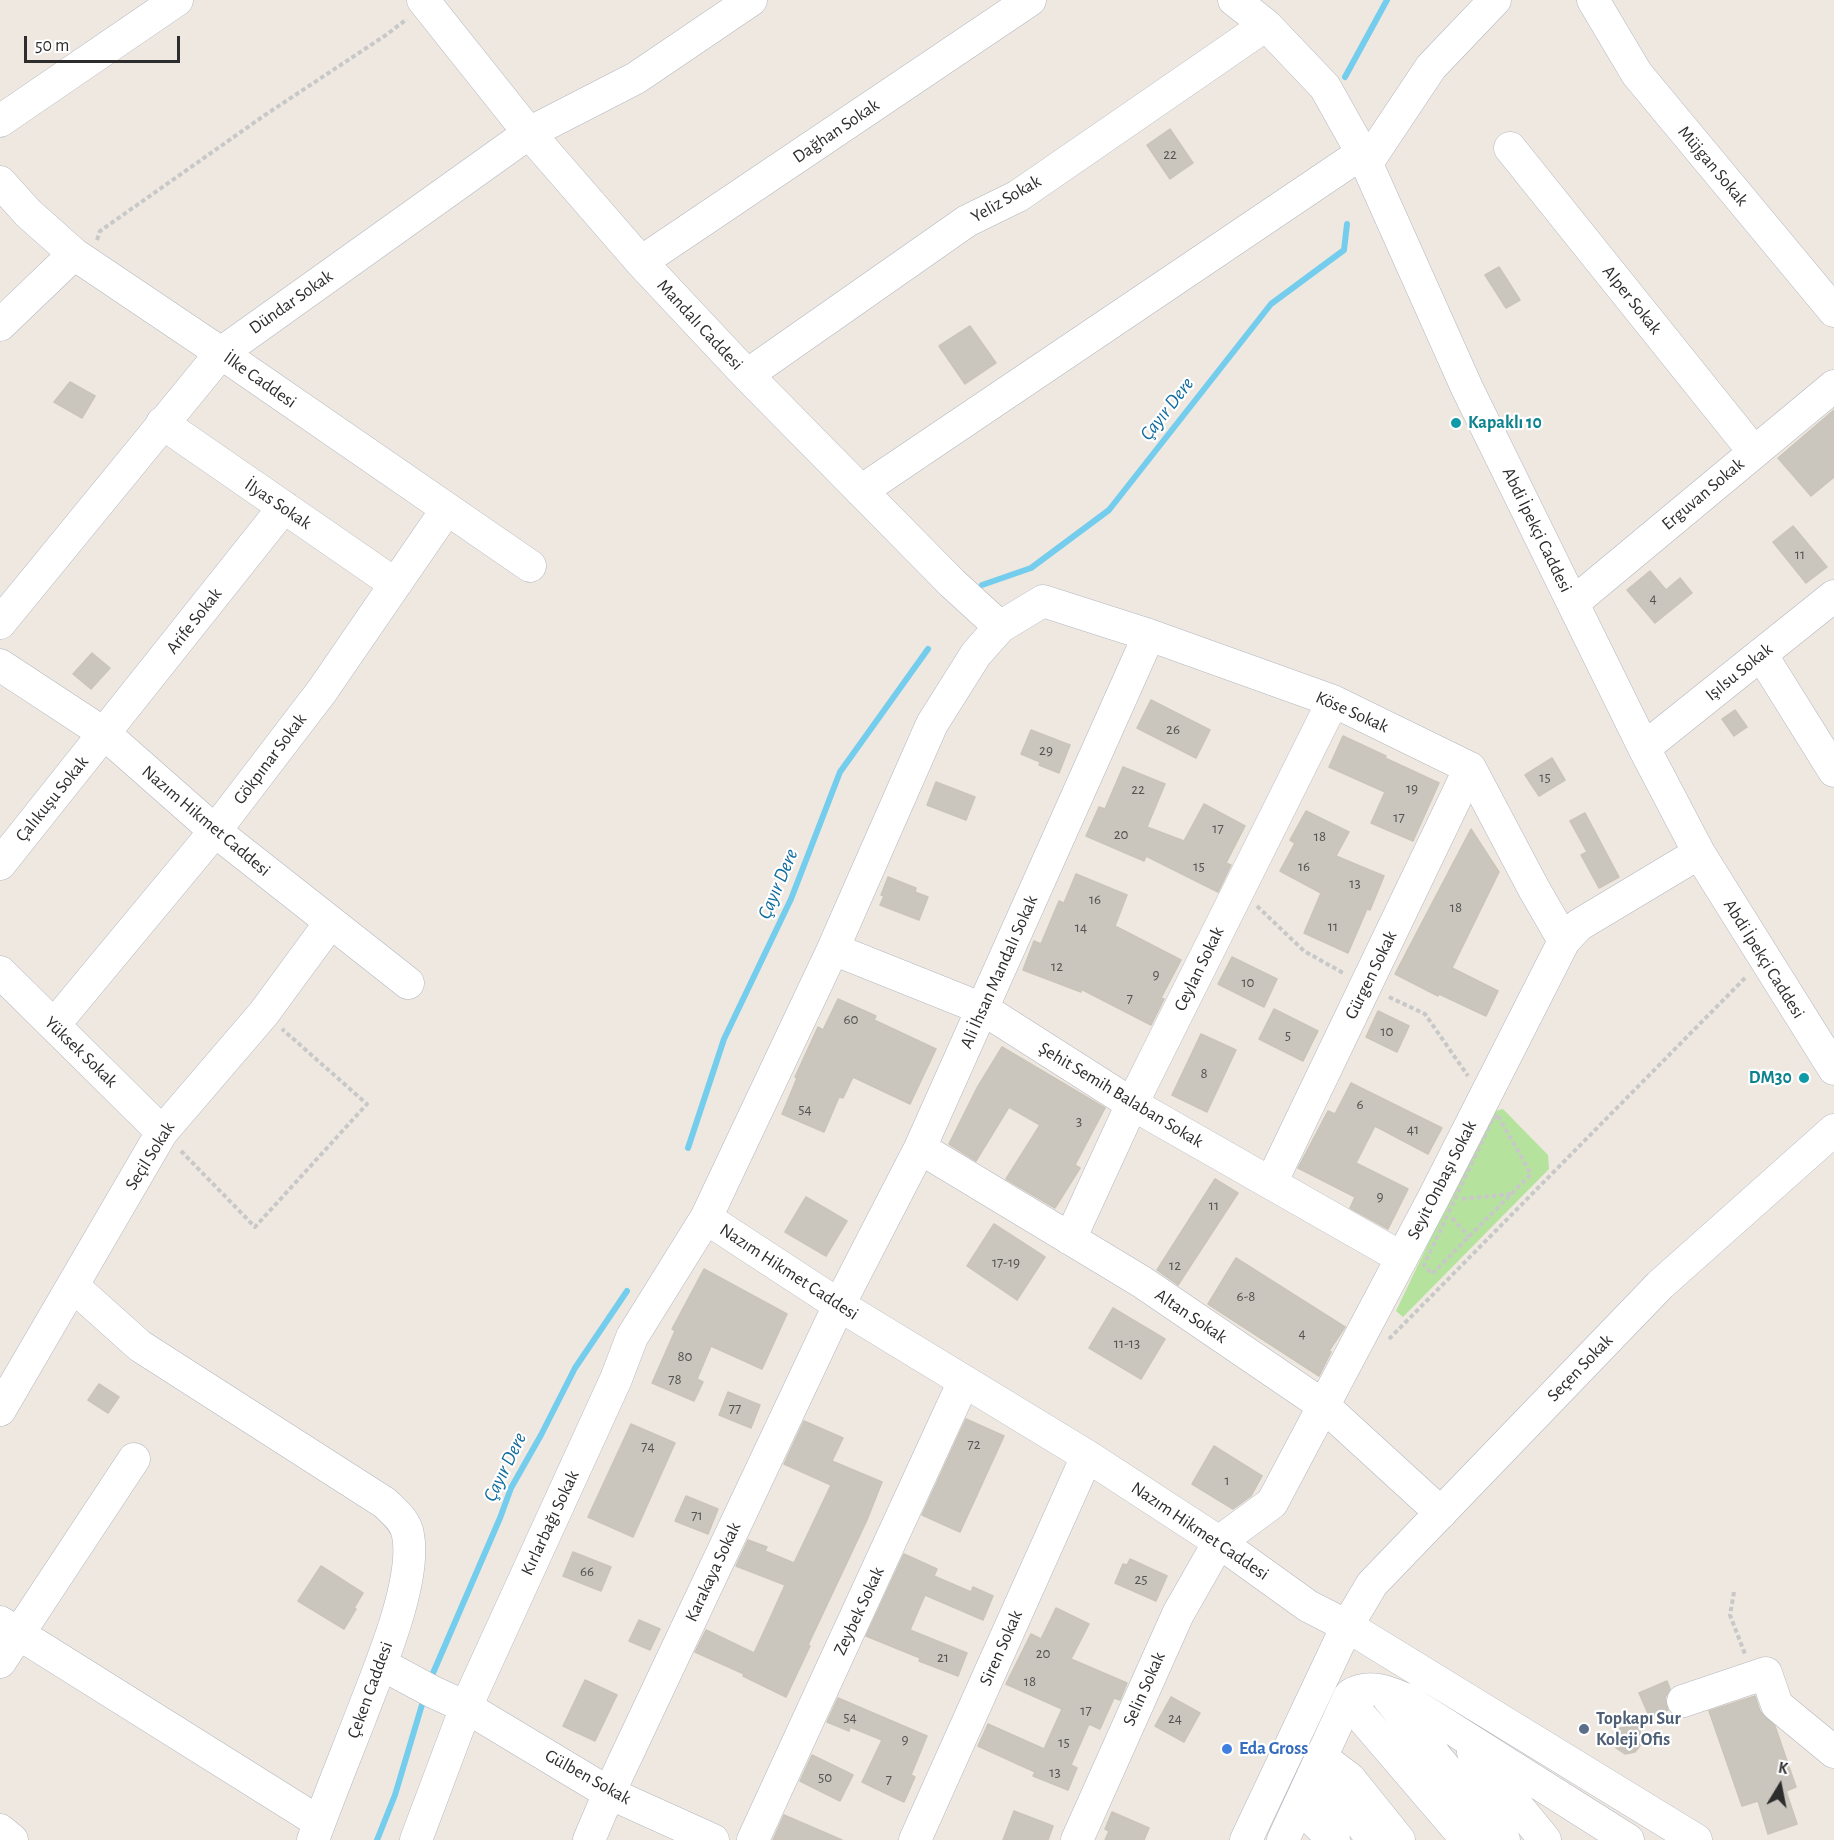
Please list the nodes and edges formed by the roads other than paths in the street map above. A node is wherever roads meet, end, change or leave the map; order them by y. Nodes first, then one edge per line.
1 (177, 0) edge
2 (751, 0) edge
3 (1030, 0) edge
4 (1234, 0) edge
5 (1495, 0) edge
6 (427, 1) edge
7 (1597, 7) edge
8 (1266, 25) junction
9 (0, 121) edge
10 (529, 133) junction
11 (1510, 148) dead end
12 (1365, 158) junction
13 (0, 182) edge
14 (81, 259) junction
15 (641, 262) junction
16 (1834, 311) edge
17 (0, 325) edge
18 (221, 353) junction
19 (747, 375) junction
20 (1834, 386) edge
21 (162, 423) junction
22 (1754, 452) junction
23 (861, 491) junction
24 (284, 507) junction
25 (447, 509) junction
26 (530, 566) dead end
27 (395, 584) junction
28 (1834, 596) edge
29 (1043, 601) joint
30 (1573, 603) junction
31 (0, 622) edge
32 (1000, 627) junction
33 (1149, 635) junction
34 (1761, 654) junction
35 (0, 665) edge
36 (1333, 701) junction
37 (105, 734) junction
38 (1644, 748) junction
39 (1470, 768) junction
40 (1834, 771) edge
41 (215, 831) junction
42 (1699, 853) junction
43 (0, 864) edge
44 (330, 923) junction
45 (1564, 941) junction
46 (833, 948) junction
47 (0, 972) edge
48 (408, 983) dead end
49 (983, 1009) junction
50 (54, 1025) junction
51 (1834, 1069) edge
52 (1132, 1104) junction
53 (1834, 1130) edge
54 (162, 1132) junction
55 (920, 1148) junction
56 (1271, 1183) junction
57 (706, 1218) junction
58 (1070, 1239) junction
59 (1402, 1258) junction
60 (73, 1286) junction
61 (839, 1305) junction
62 (964, 1381) junction
63 (1323, 1406) junction
64 (0, 1410) edge
65 (1087, 1456) junction
66 (134, 1459) dead end
67 (1441, 1513) junction
68 (1219, 1542) junction
69 (1347, 1626) junction
70 (10, 1628) edge
71 (0, 1662) edge
72 (381, 1664) junction
73 (1381, 1689) junction
74 (1348, 1701) junction
75 (1683, 1701) dead end
76 (466, 1707) junction
77 (1455, 1731) junction
78 (1834, 1752) edge
79 (1317, 1766) junction
80 (609, 1793) junction
81 (1299, 1806) junction
82 (0, 1830) edge
83 (316, 1831) edge
84 (1285, 1839) edge
85 (12, 1840) edge
86 (416, 1840) edge
87 (589, 1840) edge
88 (713, 1840) edge
89 (753, 1840) edge
90 (915, 1840) edge
91 (1077, 1840) edge
92 (1246, 1840) edge
93 (1334, 1840) edge
94 (1374, 1840) edge
95 (1399, 1840) edge
96 (1467, 1840) edge
97 (1504, 1840) edge
98 (1545, 1840) edge
99 (1628, 1840) edge
100 (1696, 1840) edge

1 - 9 street
2 - 10 street, Dündar Sokak
3 - 15 street, Dağhan Sokak
4 - 8 street, Abdi İpekçi Caddesi
5 - 12 street
6 - 10 street, Mandalı Caddesi
7 - 16 street, Müjgan Sokak
8 - 12 street, Abdi İpekçi Caddesi
8 - 19 street, Yeliz Sokak
10 - 15 street, Mandalı Caddesi
10 - 18 street, Dündar Sokak
11 - 22 street, Alper Sokak
12 - 23 street
12 - 30 street, Abdi İpekçi Caddesi
13 - 14 street, İlke Caddesi
14 - 17 street
14 - 18 street, İlke Caddesi
15 - 19 street, Mandalı Caddesi
18 - 21 street, Dündar Sokak
18 - 25 street, İlke Caddesi
19 - 23 street, Mandalı Caddesi
20 - 22 street, Erguvan Sokak
21 - 24 street, İlyas Sokak
21 - 31 street, Dündar Sokak
22 - 30 street, Erguvan Sokak
23 - 32 street, Mandalı Caddesi
24 - 27 street, İlyas Sokak
24 - 37 street, Arife Sokak
25 - 26 street, İlke Caddesi
25 - 27 street, Gökpınar Sokak
27 - 41 street, Gökpınar Sokak
28 - 34 street, Işılsu Sokak
29 - 32 street, Kırlarbağı Sokak
29 - 33 street, Köse Sokak
30 - 38 street, Abdi İpekçi Caddesi
32 - 46 street, Kırlarbağı Sokak
33 - 36 street, Köse Sokak
33 - 49 street, Ali İhsan Mandalı Sokak
34 - 38 street, Işılsu Sokak
34 - 40 street
35 - 37 street, Nazım Hikmet Caddesi
36 - 39 street, Köse Sokak
36 - 52 street, Ceylan Sokak
37 - 41 street, Nazım Hikmet Caddesi
37 - 43 street, Çalıkuşu Sokak
38 - 42 street, Abdi İpekçi Caddesi
39 - 45 street
39 - 56 street, Gürgen Sokak
41 - 44 street, Nazım Hikmet Caddesi
41 - 50 street, Gökpınar Sokak
42 - 45 street, Seyit Onbaşı Sokak
42 - 51 street, Abdi İpekçi Caddesi
44 - 48 street, Nazım Hikmet Caddesi
44 - 54 street, Seçil Sokak
45 - 59 street, Seyit Onbaşı Sokak
46 - 49 street, Şehit Semih Balaban Sokak
46 - 57 street, Kırlarbağı Sokak
47 - 50 street, Yüksek Sokak
49 - 52 street, Şehit Semih Balaban Sokak
49 - 55 street, Ali İhsan Mandalı Sokak
50 - 54 street, Yüksek Sokak
52 - 56 street, Şehit Semih Balaban Sokak
52 - 58 street, Ceylan Sokak
53 - 67 street, Seçen Sokak
54 - 60 street, Seçil Sokak
55 - 58 street, Altan Sokak
55 - 61 street, Ali İhsan Mandalı Sokak
56 - 59 street, Şehit Semih Balaban Sokak
57 - 61 street, Nazım Hikmet Caddesi
57 - 76 street, Kırlarbağı Sokak
58 - 63 street, Altan Sokak
59 - 63 street, Seyit Onbaşı Sokak
60 - 64 street, Seçil Sokak
60 - 72 street, Çeken Caddesi
61 - 62 street, Nazım Hikmet Caddesi
61 - 80 street, Karakaya Sokak
62 - 65 street, Nazım Hikmet Caddesi
62 - 89 street, Zeybek Sokak
63 - 67 street, Altan Sokak
63 - 68 street, Seyit Onbaşı Sokak
65 - 68 street, Nazım Hikmet Caddesi
65 - 90 street, Siren Sokak
66 - 70 street
67 - 69 street, Seçen Sokak
68 - 69 street, Nazım Hikmet Caddesi
68 - 91 street, Selin Sokak
69 - 92 street, Seçen Sokak
69 - 100 street, Nazım Hikmet Caddesi
70 - 71 street
70 - 83 street
72 - 76 street, Gülben Sokak
72 - 83 street, Çeken Caddesi
73 - 74 street
73 - 77 street
73 - 97 street
74 - 79 street
74 - 96 street
75 - 78 street
76 - 80 street, Gülben Sokak
76 - 86 street, Kırlarbağı Sokak
77 - 98 street
77 - 99 street
79 - 81 street
79 - 94 street
79 - 95 street
80 - 87 street, Karakaya Sokak
80 - 88 street, Gülben Sokak
81 - 84 street
81 - 93 street
82 - 85 street

